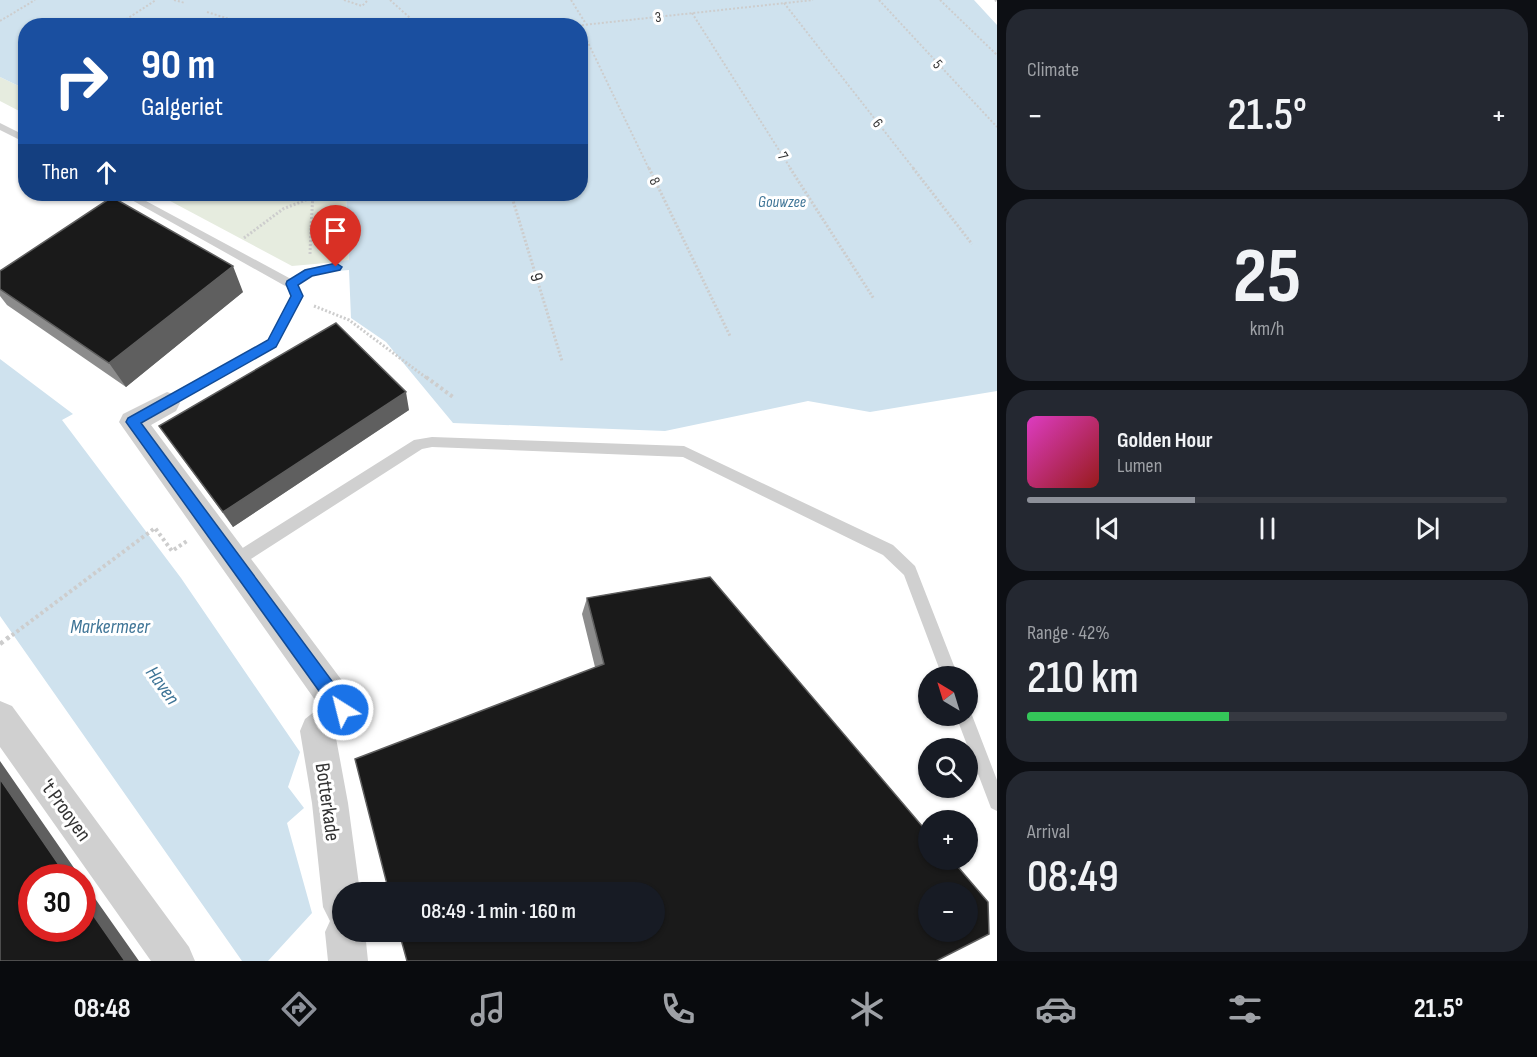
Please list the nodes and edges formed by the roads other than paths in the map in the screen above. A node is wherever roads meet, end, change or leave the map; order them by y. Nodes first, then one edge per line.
1 (0, 126) edge
2 (18, 136) edge
3 (139, 201) edge
4 (336, 267) dead end
5 (291, 284) junction
6 (167, 403) joint
7 (235, 561) junction
8 (946, 666) edge
9 (0, 718) edge
10 (968, 726) edge
11 (997, 802) edge
12 (339, 882) edge
13 (346, 942) edge
14 (175, 961) edge
15 (348, 961) edge

1 - 2 lane
3 - 5 lane
4 - 5 lane
5 - 6 lane
6 - 7 street
7 - 8 lane
7 - 12 street, Botterkade
9 - 14 street, 't Prooyen
10 - 11 lane
13 - 15 street

